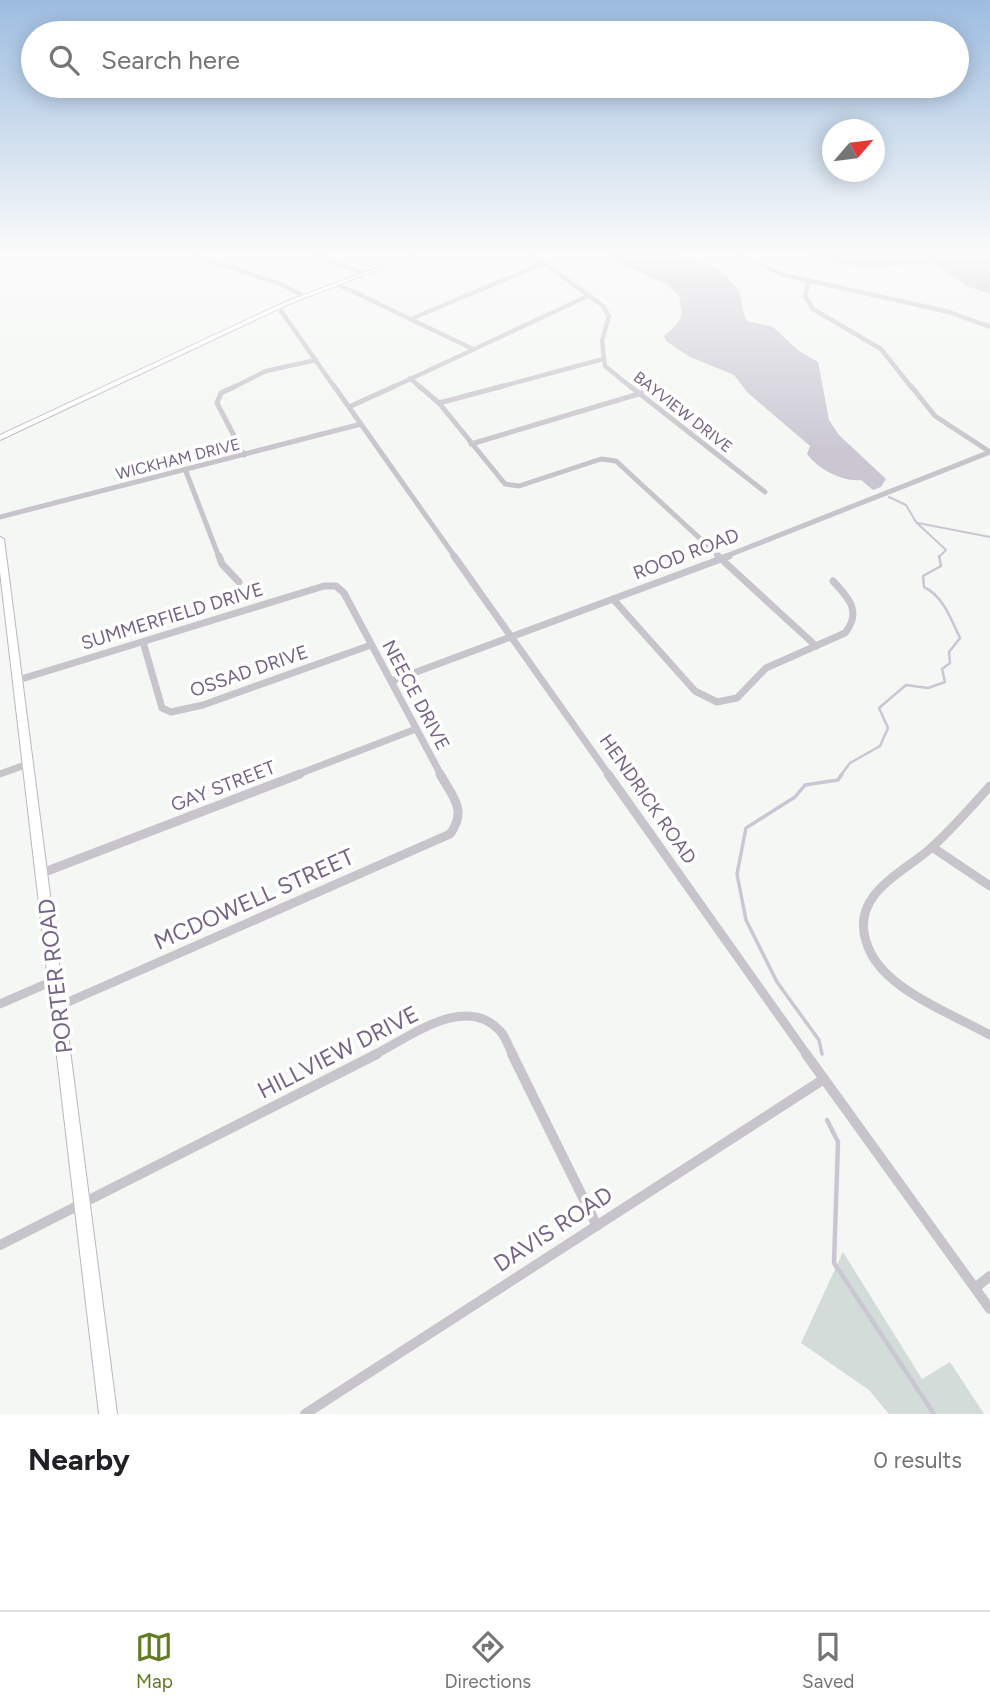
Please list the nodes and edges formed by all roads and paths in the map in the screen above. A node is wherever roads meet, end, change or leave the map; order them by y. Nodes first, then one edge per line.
1 (251, 321) edge
2 (288, 321) edge
3 (415, 321) edge
4 (533, 321) edge
5 (608, 321) edge
6 (833, 321) edge
7 (972, 321) edge
8 (990, 327) edge
9 (472, 349) junction
10 (603, 359) junction
11 (316, 360) junction
12 (410, 378) junction
13 (642, 393) junction
14 (439, 404) junction
15 (349, 407) junction
16 (362, 424) junction
17 (0, 438) edge
18 (471, 444) junction
19 (990, 452) edge
20 (244, 455) junction
21 (185, 469) junction
22 (765, 492) dead end
23 (0, 517) edge
24 (0, 539) edge
25 (720, 559) junction
26 (832, 581) dead end
27 (239, 582) dead end
28 (336, 586) joint
29 (613, 599) junction
30 (512, 636) junction
31 (143, 642) junction
32 (372, 645) junction
33 (816, 646) junction
34 (18, 680) junction
35 (392, 681) junction
36 (416, 729) junction
37 (28, 764) junction
38 (0, 774) edge
39 (990, 786) edge
40 (459, 822) joint
41 (932, 847) junction
42 (42, 873) junction
43 (990, 886) edge
44 (56, 980) junction
45 (0, 1004) edge
46 (59, 1006) junction
47 (990, 1035) edge
48 (824, 1079) junction
49 (81, 1203) junction
50 (597, 1226) junction
51 (0, 1245) edge
52 (990, 1276) edge
53 (975, 1288) junction
54 (990, 1309) edge
55 (107, 1414) edge
56 (305, 1414) edge

1 - 17 street
2 - 11 street, HENDRICK ROAD
3 - 9 street
4 - 9 street
5 - 10 street
6 - 19 street
7 - 8 street
9 - 12 street
10 - 13 street, BAYVIEW DRIVE
10 - 14 street
11 - 15 street, HENDRICK ROAD
11 - 20 street
12 - 14 street
12 - 15 street
13 - 18 street
13 - 22 street, BAYVIEW DRIVE
14 - 18 street
15 - 16 street, HENDRICK ROAD
16 - 20 street, WICKHAM DRIVE
16 - 30 street, HENDRICK ROAD
18 - 25 street
19 - 25 street, ROOD ROAD
20 - 21 street, WICKHAM DRIVE
21 - 23 street, WICKHAM DRIVE
21 - 27 street
24 - 34 street, PORTER ROAD
25 - 29 street, ROOD ROAD
25 - 33 street
26 - 33 street
28 - 31 street, SUMMERFIELD DRIVE
28 - 32 street, NEECE DRIVE
29 - 30 street, ROOD ROAD
29 - 33 street
30 - 35 street, ROOD ROAD
30 - 48 street, HENDRICK ROAD
31 - 32 street, OSSAD DRIVE
31 - 34 street, SUMMERFIELD DRIVE
32 - 35 street, NEECE DRIVE
34 - 37 street, PORTER ROAD
35 - 36 street, NEECE DRIVE
36 - 40 street, NEECE DRIVE
36 - 42 street, GAY STREET
37 - 38 street
37 - 42 street, PORTER ROAD
39 - 41 street
40 - 46 street, MCDOWELL STREET
41 - 43 street
41 - 47 street
42 - 44 street, PORTER ROAD
44 - 45 street
44 - 46 street, PORTER ROAD
46 - 49 street, PORTER ROAD
48 - 50 street, DAVIS ROAD
48 - 53 street, HENDRICK ROAD
49 - 50 street, HILLVIEW DRIVE
49 - 51 street, HILLVIEW DRIVE
49 - 55 street, PORTER ROAD
50 - 56 street, DAVIS ROAD
52 - 53 street
53 - 54 street, HENDRICK ROAD

